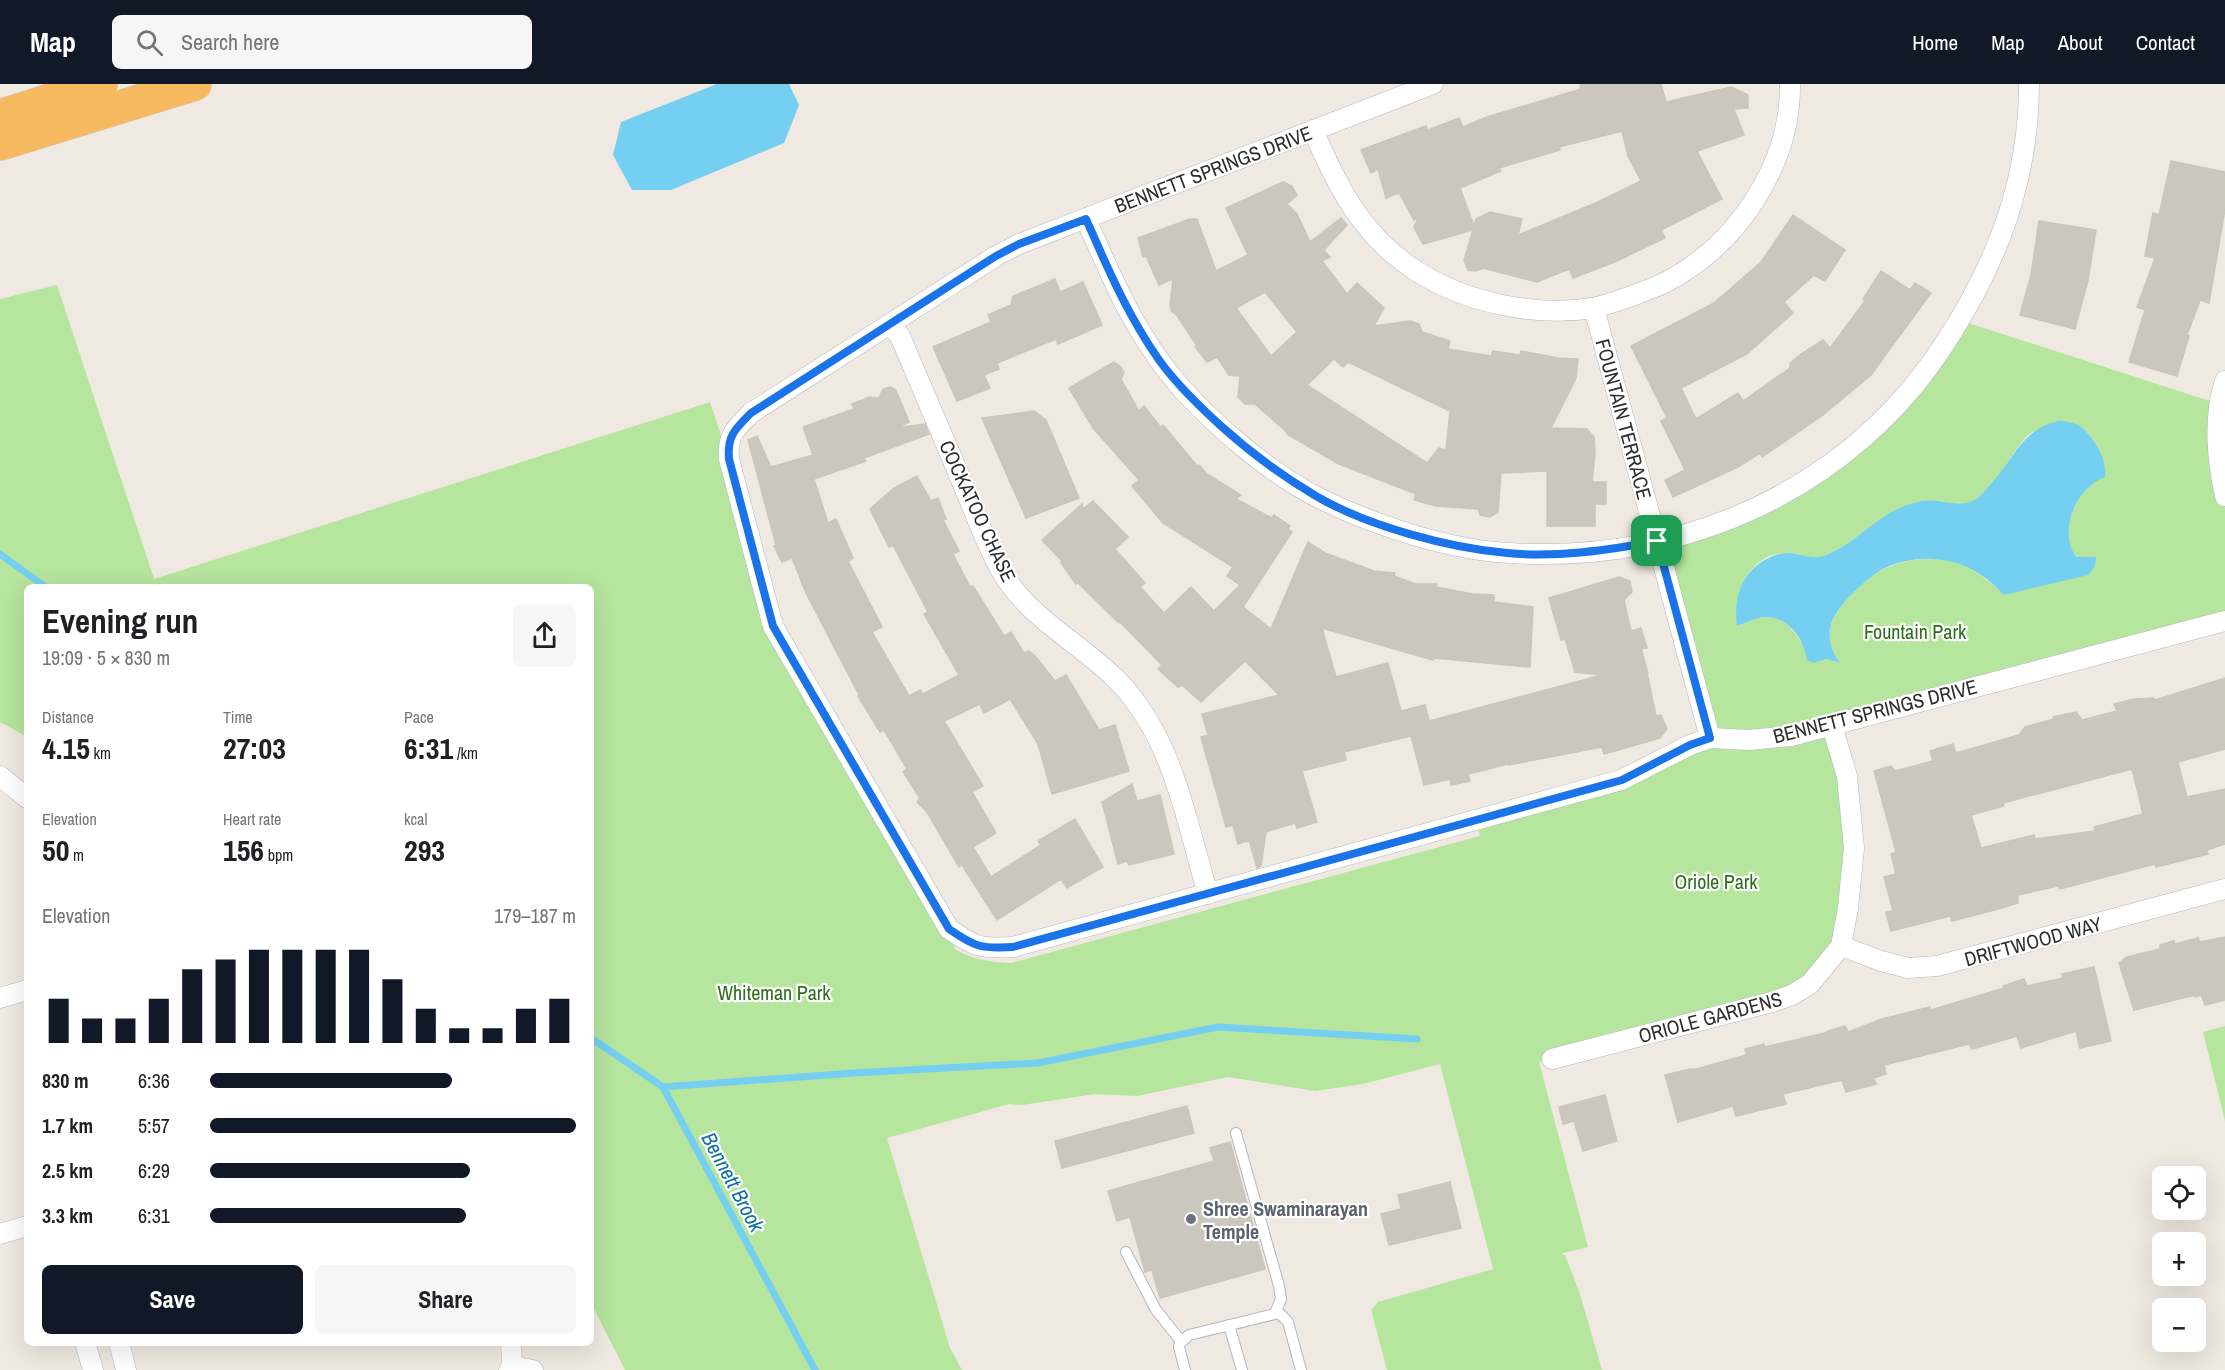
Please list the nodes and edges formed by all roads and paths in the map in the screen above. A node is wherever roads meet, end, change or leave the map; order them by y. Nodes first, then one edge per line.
1 (101, 84) edge
2 (195, 84) edge
3 (1433, 84) edge
4 (1790, 84) edge
5 (2029, 84) edge
6 (0, 116) edge
7 (1312, 130) junction
8 (0, 144) edge
9 (1086, 219) junction
10 (1594, 308) junction
11 (889, 324) junction
12 (2225, 381) edge
13 (2225, 496) edge
14 (1657, 541) junction
15 (2225, 621) edge
16 (1832, 726) junction
17 (1710, 738) junction
18 (0, 776) edge
19 (24, 796) edge
20 (2225, 889) edge
21 (1208, 894) junction
22 (1842, 946) junction
23 (24, 991) edge
24 (0, 998) edge
25 (1552, 1059) dead end
26 (1236, 1133) dead end
27 (24, 1227) edge
28 (0, 1234) edge
29 (1126, 1252) dead end
30 (1275, 1313) junction
31 (1230, 1325) junction
32 (1181, 1341) junction
33 (86, 1346) edge
34 (120, 1346) edge
35 (511, 1346) edge
36 (511, 1368) edge
37 (93, 1370) edge
38 (126, 1370) edge
39 (533, 1370) edge
40 (1185, 1370) edge
41 (1242, 1370) edge
42 (1301, 1370) edge

1 - 6 highway
2 - 8 highway
3 - 7 street, BENNETT SPRINGS DRIVE
4 - 10 street
5 - 14 street
7 - 9 street, BENNETT SPRINGS DRIVE
7 - 10 street
9 - 11 street, BENNETT SPRINGS DRIVE
9 - 14 street
10 - 14 street, FOUNTAIN TERRACE
11 - 21 street, COCKATOO CHASE
11 - 21 street, BENNETT SPRINGS DRIVE
12 - 13 street
14 - 17 street, FOUNTAIN TERRACE
15 - 16 street, BENNETT SPRINGS DRIVE
16 - 17 street, BENNETT SPRINGS DRIVE
16 - 22 street
17 - 21 street, BENNETT SPRINGS DRIVE
18 - 19 street
20 - 22 street, DRIFTWOOD WAY
22 - 25 street, ORIOLE GARDENS
23 - 24 street
26 - 30 lane
27 - 28 street
29 - 32 lane
30 - 31 lane
30 - 42 lane
31 - 32 lane
31 - 41 lane
32 - 40 lane
33 - 37 street
34 - 38 street
35 - 36 street
36 - 39 street

